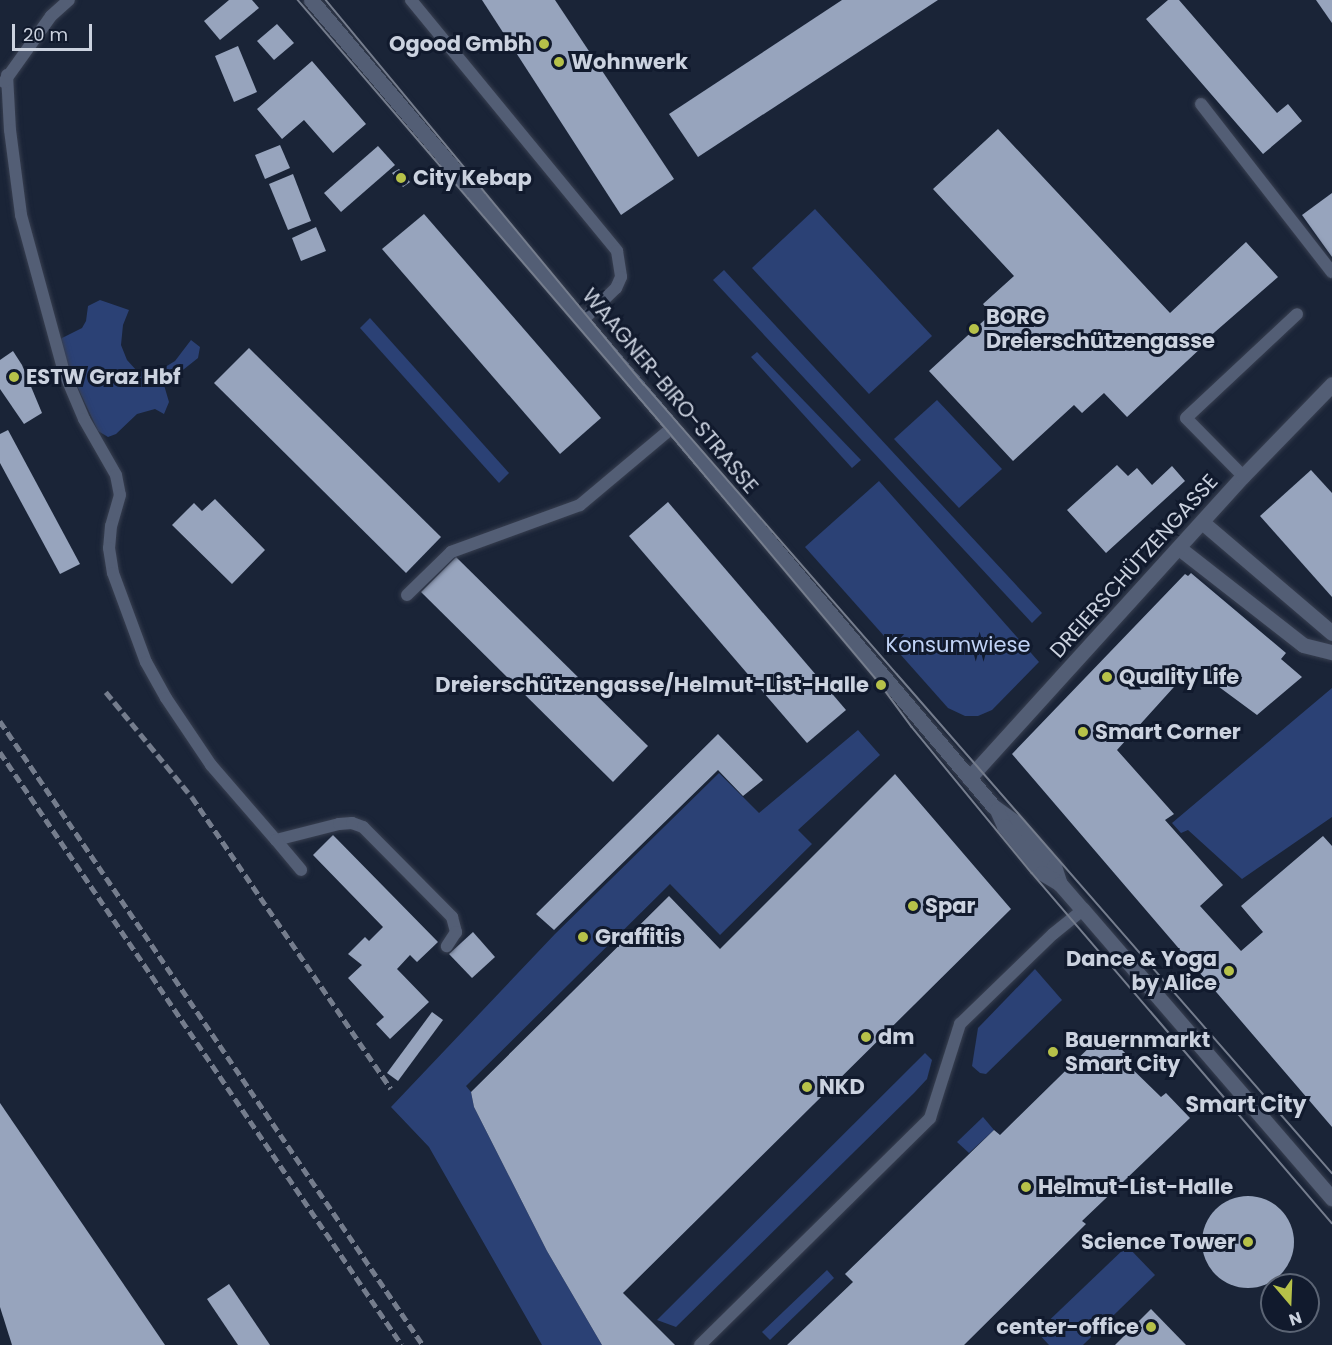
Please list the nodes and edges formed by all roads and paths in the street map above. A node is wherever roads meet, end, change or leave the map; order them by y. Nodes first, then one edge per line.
1 (69, 0) edge
2 (311, 0) edge
3 (411, 0) edge
4 (7, 75) junction
5 (0, 88) edge
6 (1201, 104) dead end
7 (1332, 272) edge
8 (1297, 314) dead end
9 (582, 321) junction
10 (1332, 384) edge
11 (673, 427) junction
12 (1243, 476) junction
13 (1202, 522) junction
14 (1179, 548) junction
15 (407, 595) dead end
16 (1332, 633) edge
17 (1332, 652) edge
18 (969, 778) junction
19 (276, 840) junction
20 (301, 870) dead end
21 (1083, 910) junction
22 (447, 946) dead end
23 (1332, 1198) edge
24 (700, 1345) edge

1 - 4 lane
2 - 9 street, WAAGNER-BIRO-STRASSE
3 - 9 lane
4 - 5 lane
4 - 19 lane
6 - 7 lane
8 - 12 lane
9 - 11 street, WAAGNER-BIRO-STRASSE
10 - 12 street, DREIERSCHÜTZENGASSE
11 - 15 lane
11 - 18 street, WAAGNER-BIRO-STRASSE
12 - 13 street, DREIERSCHÜTZENGASSE
13 - 14 street, DREIERSCHÜTZENGASSE
13 - 16 street
14 - 17 street
14 - 18 street, DREIERSCHÜTZENGASSE
18 - 21 street, WAAGNER-BIRO-STRASSE
19 - 20 lane
19 - 22 lane
21 - 23 street, WAAGNER-BIRO-STRASSE
21 - 24 lane

